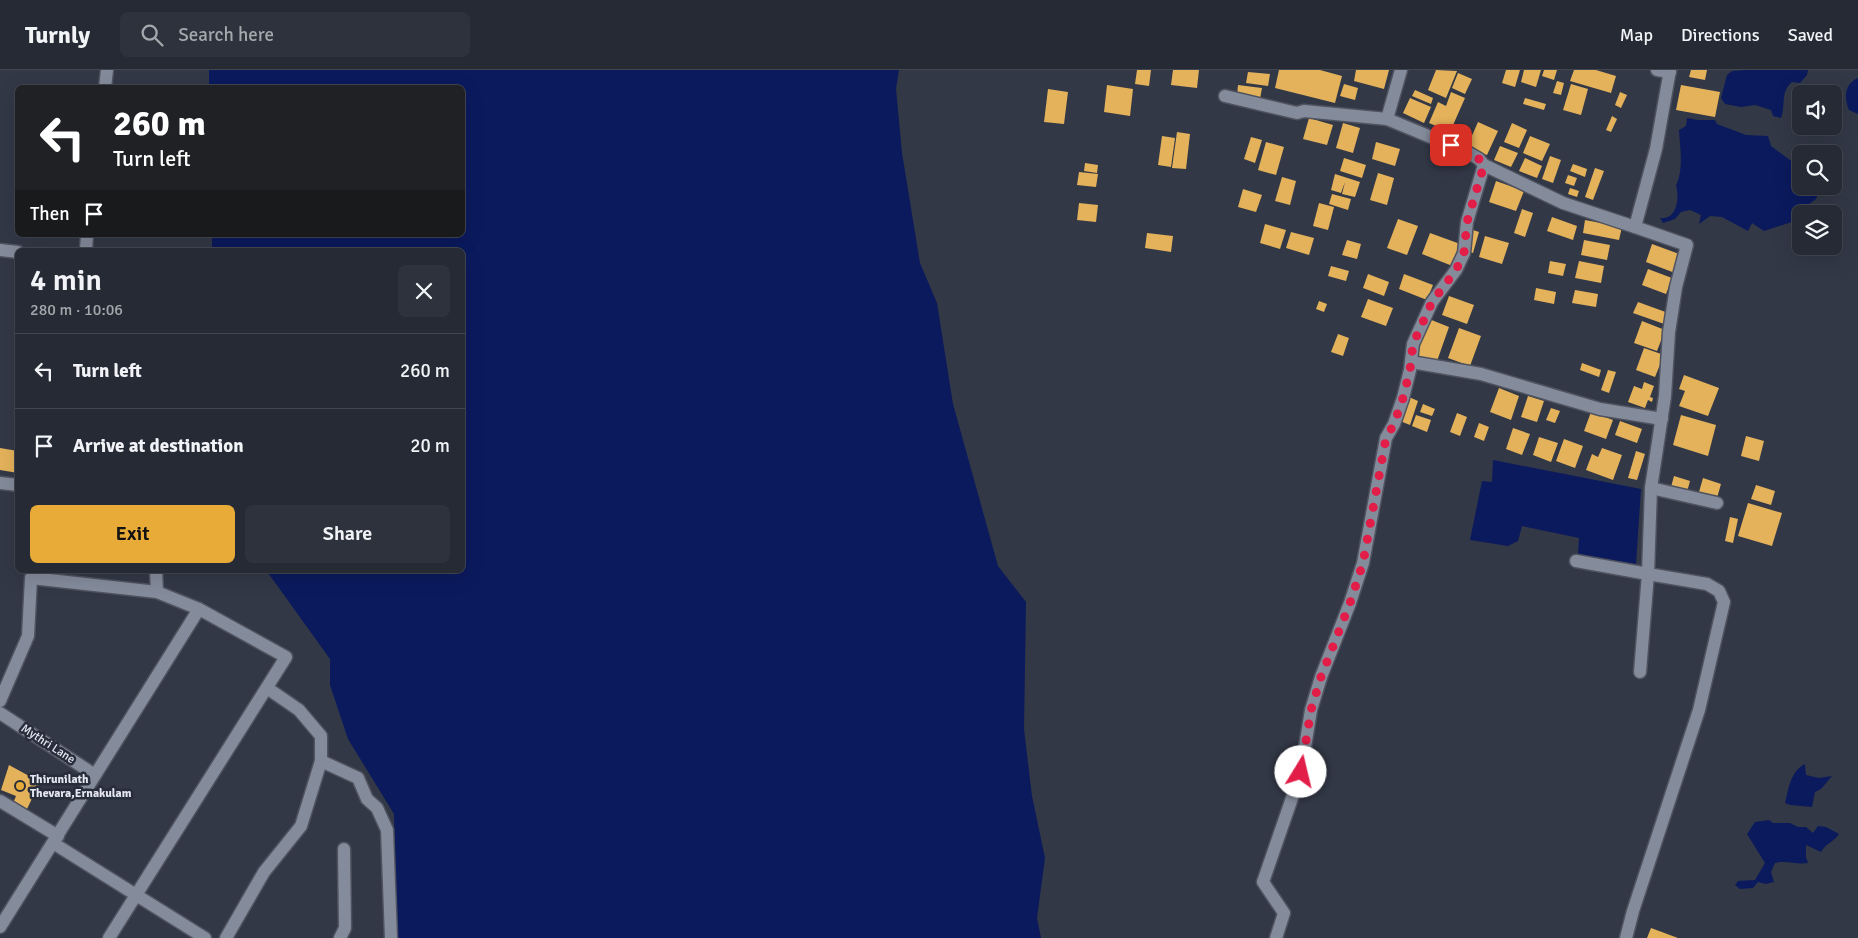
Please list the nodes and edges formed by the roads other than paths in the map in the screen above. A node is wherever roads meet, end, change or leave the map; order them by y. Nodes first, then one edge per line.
1 (107, 70) edge
2 (1400, 70) edge
3 (1666, 71) edge
4 (105, 85) edge
5 (1225, 96) dead end
6 (1387, 119) junction
7 (1484, 165) junction
8 (1635, 227) junction
9 (0, 250) edge
10 (15, 252) edge
11 (1411, 362) junction
12 (1662, 419) junction
13 (0, 483) edge
14 (15, 486) edge
15 (1651, 488) junction
16 (1717, 503) dead end
17 (1576, 561) dead end
18 (156, 573) edge
19 (1648, 574) junction
20 (157, 592) junction
21 (199, 609) junction
22 (1640, 672) dead end
23 (267, 688) junction
24 (0, 701) edge
25 (0, 713) edge
26 (321, 761) junction
27 (96, 776) junction
28 (0, 802) edge
29 (55, 840) junction
30 (344, 849) dead end
31 (136, 895) junction
32 (0, 927) edge
33 (230, 937) edge
34 (109, 938) edge
35 (205, 938) edge
36 (340, 938) edge
37 (391, 938) edge
38 (1276, 938) edge
39 (1626, 938) edge

1 - 4 street
2 - 6 street
3 - 8 street
5 - 6 street
6 - 7 street
7 - 8 street
7 - 11 street
8 - 12 street
9 - 10 street
11 - 12 street
11 - 38 street
12 - 15 street
13 - 14 street
15 - 16 street
15 - 19 street
17 - 19 street
18 - 20 street
19 - 22 street
19 - 39 street
20 - 21 street
20 - 24 street
21 - 23 street
21 - 27 street
23 - 26 street
23 - 31 street
25 - 27 street, Mythri Lane
26 - 33 street
26 - 37 street
27 - 29 street
28 - 29 street
29 - 31 street
29 - 32 street
30 - 36 street
31 - 34 street
31 - 35 street

